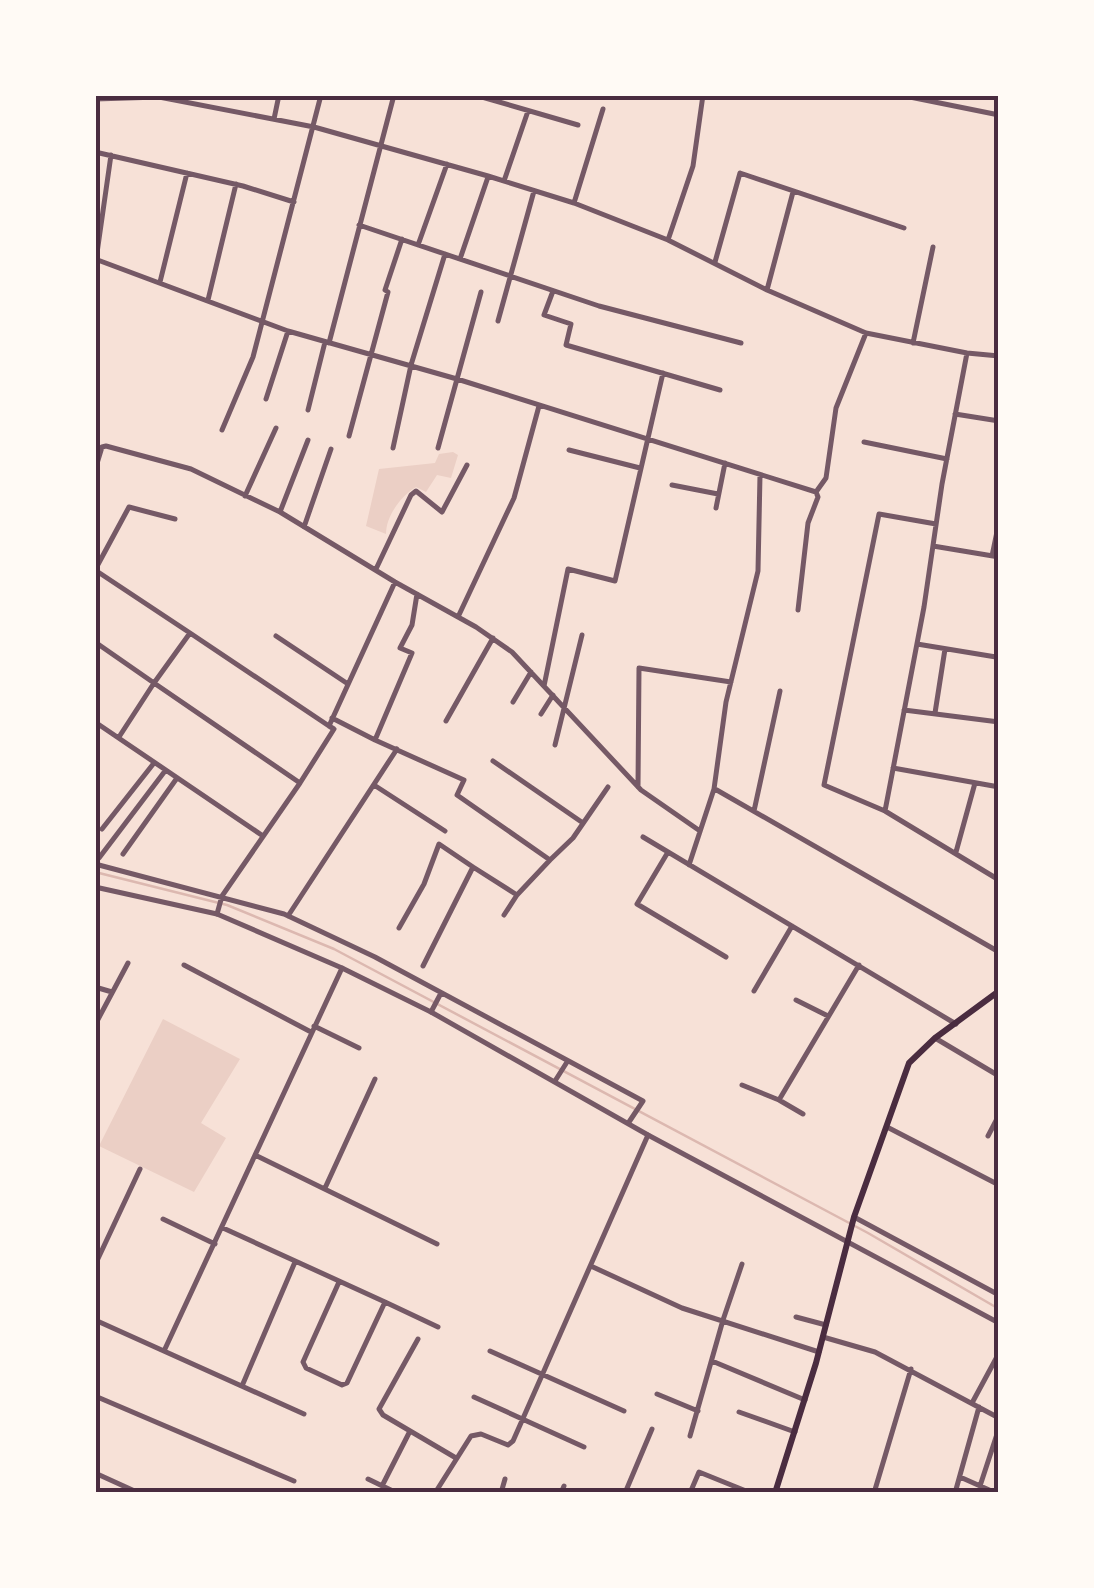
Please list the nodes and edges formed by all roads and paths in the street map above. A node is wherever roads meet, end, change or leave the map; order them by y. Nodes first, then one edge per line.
1 (279, 95) edge
2 (321, 95) edge
3 (394, 95) edge
4 (475, 95) edge
5 (703, 95) edge
6 (901, 95) edge
7 (142, 96) edge
8 (106, 97) edge
9 (95, 99) edge
10 (602, 109) dead end
11 (528, 110) junction
12 (999, 115) edge
13 (274, 119) junction
14 (578, 125) dead end
15 (314, 127) junction
16 (380, 146) junction
17 (95, 152) edge
18 (112, 155) junction
19 (447, 164) junction
20 (187, 173) junction
21 (488, 176) junction
22 (504, 180) junction
23 (236, 184) junction
24 (534, 191) junction
25 (793, 191) junction
26 (294, 202) junction
27 (574, 204) junction
28 (359, 225) junction
29 (904, 228) dead end
30 (402, 239) junction
31 (668, 240) junction
32 (418, 245) junction
33 (933, 247) dead end
34 (445, 254) junction
35 (460, 259) junction
36 (95, 260) edge
37 (715, 262) junction
38 (511, 276) junction
39 (160, 282) junction
40 (767, 290) junction
41 (553, 291) junction
42 (481, 292) dead end
43 (208, 300) junction
44 (264, 320) junction
45 (498, 322) dead end
46 (288, 331) junction
47 (866, 334) junction
48 (741, 342) dead end
49 (913, 342) junction
50 (327, 343) junction
51 (369, 353) junction
52 (967, 354) junction
53 (999, 356) edge
54 (412, 365) junction
55 (663, 373) junction
56 (456, 378) junction
57 (720, 390) dead end
58 (266, 400) dead end
59 (539, 405) junction
60 (308, 410) dead end
61 (956, 414) junction
62 (999, 421) edge
63 (276, 428) dead end
64 (222, 430) dead end
65 (348, 436) dead end
66 (308, 440) dead end
67 (646, 440) junction
68 (864, 442) dead end
69 (393, 448) dead end
70 (438, 448) dead end
71 (331, 449) dead end
72 (569, 450) dead end
73 (96, 460) edge
74 (946, 460) junction
75 (724, 464) junction
76 (467, 465) dead end
77 (640, 468) junction
78 (95, 470) edge
79 (760, 475) junction
80 (672, 484) dead end
81 (816, 492) junction
82 (718, 494) junction
83 (245, 496) junction
84 (716, 508) dead end
85 (280, 512) junction
86 (175, 519) dead end
87 (999, 522) edge
88 (936, 524) junction
89 (304, 527) junction
90 (933, 546) junction
91 (996, 557) edge
92 (376, 569) junction
93 (95, 570) edge
94 (395, 582) junction
95 (417, 594) junction
96 (798, 610) dead end
97 (458, 617) junction
98 (190, 632) junction
99 (582, 634) dead end
100 (276, 636) dead end
101 (493, 638) junction
102 (95, 642) edge
103 (999, 642) edge
104 (917, 644) junction
105 (945, 649) junction
106 (531, 672) junction
107 (731, 682) junction
108 (154, 683) junction
109 (348, 684) junction
110 (544, 686) junction
111 (780, 691) dead end
112 (553, 695) junction
113 (513, 702) dead end
114 (566, 709) junction
115 (904, 710) junction
116 (935, 713) junction
117 (541, 714) dead end
118 (95, 722) edge
119 (330, 722) junction
120 (446, 722) dead end
121 (999, 722) edge
122 (118, 738) junction
123 (375, 740) junction
124 (555, 745) dead end
125 (397, 750) junction
126 (493, 761) dead end
127 (154, 764) junction
128 (893, 768) junction
129 (165, 770) junction
130 (177, 778) junction
131 (300, 783) junction
132 (975, 783) junction
133 (374, 785) junction
134 (608, 787) dead end
135 (638, 787) junction
136 (999, 788) edge
137 (714, 789) junction
138 (754, 811) junction
139 (885, 811) junction
140 (583, 823) junction
141 (102, 829) dead end
142 (700, 830) junction
143 (445, 831) dead end
144 (263, 836) junction
145 (642, 837) dead end
146 (668, 852) junction
147 (956, 852) junction
148 (123, 854) dead end
149 (550, 860) junction
150 (97, 861) edge
151 (690, 865) junction
152 (473, 866) junction
153 (999, 870) edge
154 (998, 879) edge
155 (95, 887) edge
156 (517, 895) junction
157 (222, 896) junction
158 (217, 911) junction
159 (504, 915) dead end
160 (288, 916) junction
161 (792, 926) junction
162 (399, 928) dead end
163 (999, 952) edge
164 (726, 958) dead end
165 (128, 963) dead end
166 (860, 964) junction
167 (184, 965) dead end
168 (423, 966) dead end
169 (342, 968) junction
170 (95, 986) edge
171 (999, 991) edge
172 (112, 992) junction
173 (754, 992) dead end
174 (440, 995) junction
175 (796, 1000) dead end
176 (432, 1009) junction
177 (828, 1016) junction
178 (956, 1024) junction
179 (95, 1025) edge
180 (312, 1029) junction
181 (936, 1038) junction
182 (359, 1048) dead end
183 (566, 1064) junction
184 (999, 1076) edge
185 (376, 1079) dead end
186 (557, 1079) junction
187 (742, 1085) dead end
188 (779, 1100) junction
189 (803, 1114) dead end
190 (999, 1115) edge
191 (630, 1120) junction
192 (884, 1126) junction
193 (648, 1135) junction
194 (988, 1136) dead end
195 (256, 1155) junction
196 (140, 1169) dead end
197 (999, 1185) edge
198 (325, 1188) junction
199 (163, 1219) dead end
200 (854, 1219) junction
201 (222, 1228) junction
202 (848, 1238) junction
203 (215, 1244) junction
204 (437, 1244) dead end
205 (295, 1262) junction
206 (742, 1264) dead end
207 (95, 1265) edge
208 (592, 1267) junction
209 (339, 1282) junction
210 (999, 1295) edge
211 (385, 1302) junction
212 (796, 1317) dead end
213 (95, 1320) edge
214 (722, 1320) junction
215 (999, 1322) edge
216 (826, 1325) junction
217 (438, 1328) dead end
218 (823, 1337) junction
219 (418, 1339) dead end
220 (164, 1350) junction
221 (490, 1351) dead end
222 (819, 1352) junction
223 (999, 1353) edge
224 (712, 1362) junction
225 (910, 1369) junction
226 (544, 1375) junction
227 (242, 1386) junction
228 (656, 1394) dead end
229 (95, 1396) edge
230 (474, 1397) dead end
231 (805, 1400) junction
232 (972, 1403) junction
233 (979, 1407) junction
234 (624, 1411) dead end
235 (698, 1411) junction
236 (739, 1412) dead end
237 (304, 1414) dead end
238 (999, 1418) edge
239 (523, 1419) junction
240 (999, 1428) edge
241 (652, 1429) dead end
242 (410, 1432) junction
243 (795, 1432) junction
244 (690, 1436) dead end
245 (584, 1447) dead end
246 (456, 1458) junction
247 (95, 1473) edge
248 (960, 1478) junction
249 (368, 1479) dead end
250 (505, 1479) dead end
251 (294, 1482) dead end
252 (383, 1484) junction
253 (980, 1486) junction
254 (139, 1493) edge
255 (396, 1493) edge
256 (435, 1493) edge
257 (501, 1493) edge
258 (625, 1493) edge
259 (690, 1493) edge
260 (751, 1493) edge
261 (775, 1493) edge
262 (874, 1493) edge
263 (955, 1493) edge
264 (996, 1493) edge

1 - 13 street
2 - 15 street
3 - 16 street
4 - 11 street
5 - 31 street
6 - 12 street
7 - 8 street
7 - 13 street
8 - 9 street
10 - 27 street
11 - 14 street
11 - 22 street
13 - 15 street
15 - 16 street
15 - 26 street
16 - 19 street
16 - 28 street
17 - 18 street
18 - 20 street
18 - 36 street
19 - 21 street
19 - 32 street
20 - 23 street
20 - 39 street
21 - 22 street
21 - 35 street
22 - 24 street
23 - 26 street
23 - 43 street
24 - 27 street
24 - 38 street
25 - 29 street
25 - 37 street
25 - 40 street
26 - 44 street
27 - 31 street
28 - 30 street
28 - 50 street
30 - 32 street
30 - 51 street
31 - 37 street
32 - 34 street
33 - 49 street
34 - 35 street
34 - 54 street
35 - 38 street
36 - 39 street
37 - 40 street
38 - 41 street
38 - 45 street
39 - 43 street
40 - 47 street
41 - 48 street
41 - 55 street
42 - 56 street
43 - 44 street
44 - 46 street
44 - 64 street
46 - 50 street
46 - 58 street
47 - 49 street
47 - 81 street
49 - 52 street
50 - 51 street
50 - 60 street
51 - 54 street
51 - 65 street
52 - 53 street
52 - 61 street
54 - 56 street
54 - 69 street
55 - 57 street
55 - 67 street
56 - 59 street
56 - 70 street
59 - 67 street
59 - 97 street
61 - 62 street
61 - 74 street
63 - 83 street
66 - 85 street
67 - 75 street
67 - 77 street
68 - 74 street
71 - 89 street
72 - 77 street
73 - 78 street
73 - 83 street
74 - 88 street
75 - 79 street
75 - 82 street
76 - 92 street
77 - 110 street
79 - 81 street
79 - 107 street
80 - 82 street
81 - 96 street
82 - 84 street
83 - 85 street
85 - 89 street
86 - 93 street
87 - 91 street
88 - 90 street
88 - 139 street
89 - 92 street
90 - 91 street
90 - 104 street
92 - 94 street
93 - 98 street
94 - 95 street
94 - 109 street
95 - 97 street
95 - 123 street
97 - 101 street
98 - 108 street
98 - 119 street
99 - 114 street
100 - 109 street
101 - 106 street
101 - 120 street
102 - 108 street
103 - 105 street
104 - 105 street
104 - 115 street
105 - 116 street
106 - 110 street
106 - 113 street
107 - 135 street
107 - 137 street
108 - 122 street
108 - 131 street
109 - 119 street
110 - 112 street
111 - 138 street
112 - 114 street
112 - 117 street
114 - 124 street
114 - 135 street
115 - 116 street
115 - 128 street
116 - 121 street
118 - 122 street
119 - 123 street
119 - 131 street
122 - 127 street
123 - 125 street
125 - 133 street
125 - 149 street
126 - 140 street
127 - 129 street
127 - 141 street
128 - 132 street
128 - 139 street
129 - 130 street
129 - 150 street
130 - 144 street
130 - 148 street
131 - 144 street
132 - 136 street
132 - 147 street
133 - 143 street
133 - 160 street
134 - 140 street
135 - 142 street
137 - 138 street
137 - 142 street
138 - 163 street
139 - 147 street
140 - 149 street
142 - 151 street
144 - 157 street
145 - 146 street
146 - 151 street
146 - 164 street
147 - 154 street
149 - 156 street
150 - 157 street
151 - 161 street
152 - 156 street
152 - 162 street
152 - 168 street
153 - 154 street
155 - 158 street
156 - 159 street
157 - 158 street
157 - 160 street
158 - 169 street
160 - 174 street
161 - 166 street
161 - 173 street
165 - 172 street
166 - 177 street
166 - 178 street
167 - 180 street
169 - 176 street
169 - 180 street
170 - 172 street
171 - 178 main road
172 - 179 street
174 - 176 street
174 - 183 street
175 - 177 street
176 - 186 street
177 - 188 street
178 - 181 main road
180 - 182 street
180 - 195 street
181 - 184 street
181 - 192 main road
183 - 186 street
183 - 191 street
185 - 198 street
186 - 191 street
187 - 188 street
188 - 189 street
190 - 194 street
191 - 193 street
192 - 197 street
192 - 200 main road
193 - 202 street
193 - 208 street
195 - 198 street
195 - 201 street
196 - 207 street
198 - 204 street
199 - 203 street
200 - 202 main road
200 - 210 street
201 - 203 street
201 - 205 street
202 - 215 street
202 - 216 main road
203 - 220 street
205 - 209 street
205 - 227 street
206 - 214 street
208 - 214 street
208 - 226 street
209 - 211 street
209 - 211 street
211 - 217 street
212 - 216 street
213 - 220 street
214 - 222 street
214 - 224 street
216 - 218 main road
218 - 222 main road
218 - 225 street
219 - 242 street
220 - 227 street
221 - 226 street
222 - 231 main road
223 - 232 street
224 - 231 street
224 - 235 street
225 - 232 street
225 - 262 street
226 - 234 street
226 - 239 street
227 - 237 street
228 - 235 street
229 - 251 street
230 - 239 street
231 - 243 main road
232 - 233 street
233 - 238 street
233 - 248 street
235 - 244 street
236 - 243 street
239 - 245 street
239 - 246 street
240 - 253 street
241 - 258 street
242 - 246 street
242 - 252 street
243 - 261 main road
246 - 256 street
247 - 254 street
248 - 253 street
248 - 263 street
249 - 252 street
250 - 257 street
252 - 255 street
253 - 264 street
259 - 260 street

